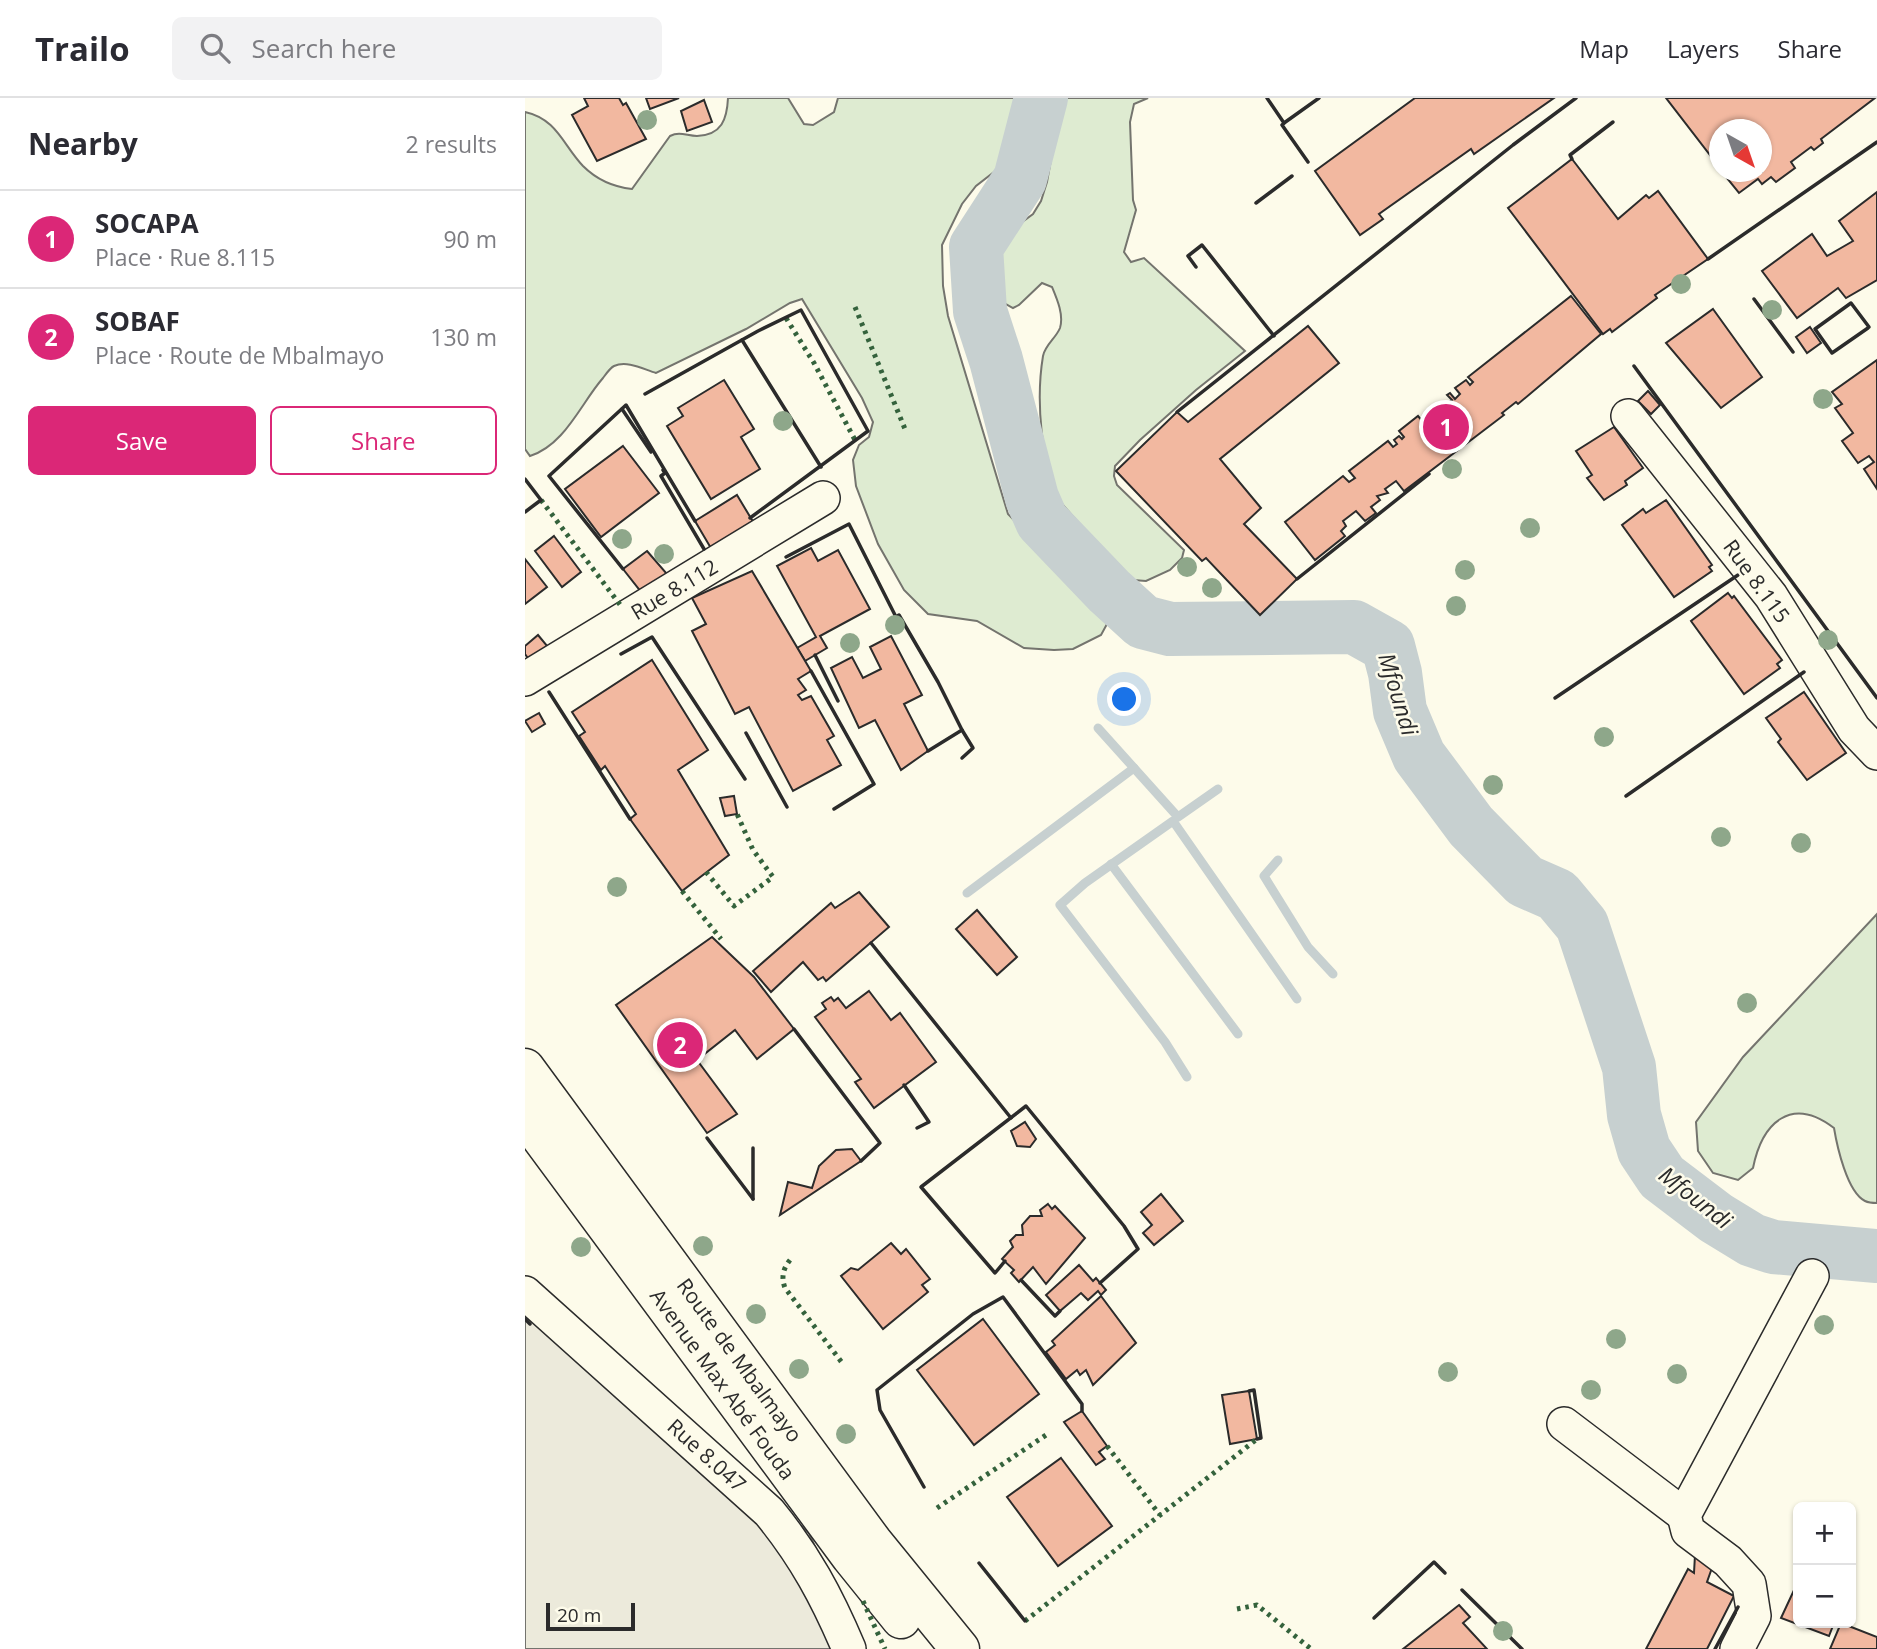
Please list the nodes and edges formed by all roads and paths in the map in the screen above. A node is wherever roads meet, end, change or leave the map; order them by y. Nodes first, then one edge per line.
1 (1628, 416) dead end
2 (823, 498) dead end
3 (525, 679) edge
4 (1877, 753) edge
5 (525, 1068) edge
6 (525, 1116) edge
7 (1812, 1276) dead end
8 (525, 1293) edge
9 (1564, 1424) dead end
10 (1684, 1515) junction
11 (849, 1649) edge
12 (926, 1649) edge
13 (960, 1649) edge
14 (1737, 1649) edge

1 - 4 street, Rue 8.115
2 - 3 street, Rue 8.112
5 - 13 highway, Route de Mbalmayo
6 - 12 highway, Avenue Max Abé Fouda
7 - 10 street
8 - 11 street, Rue 8.047
9 - 10 street
10 - 14 street

